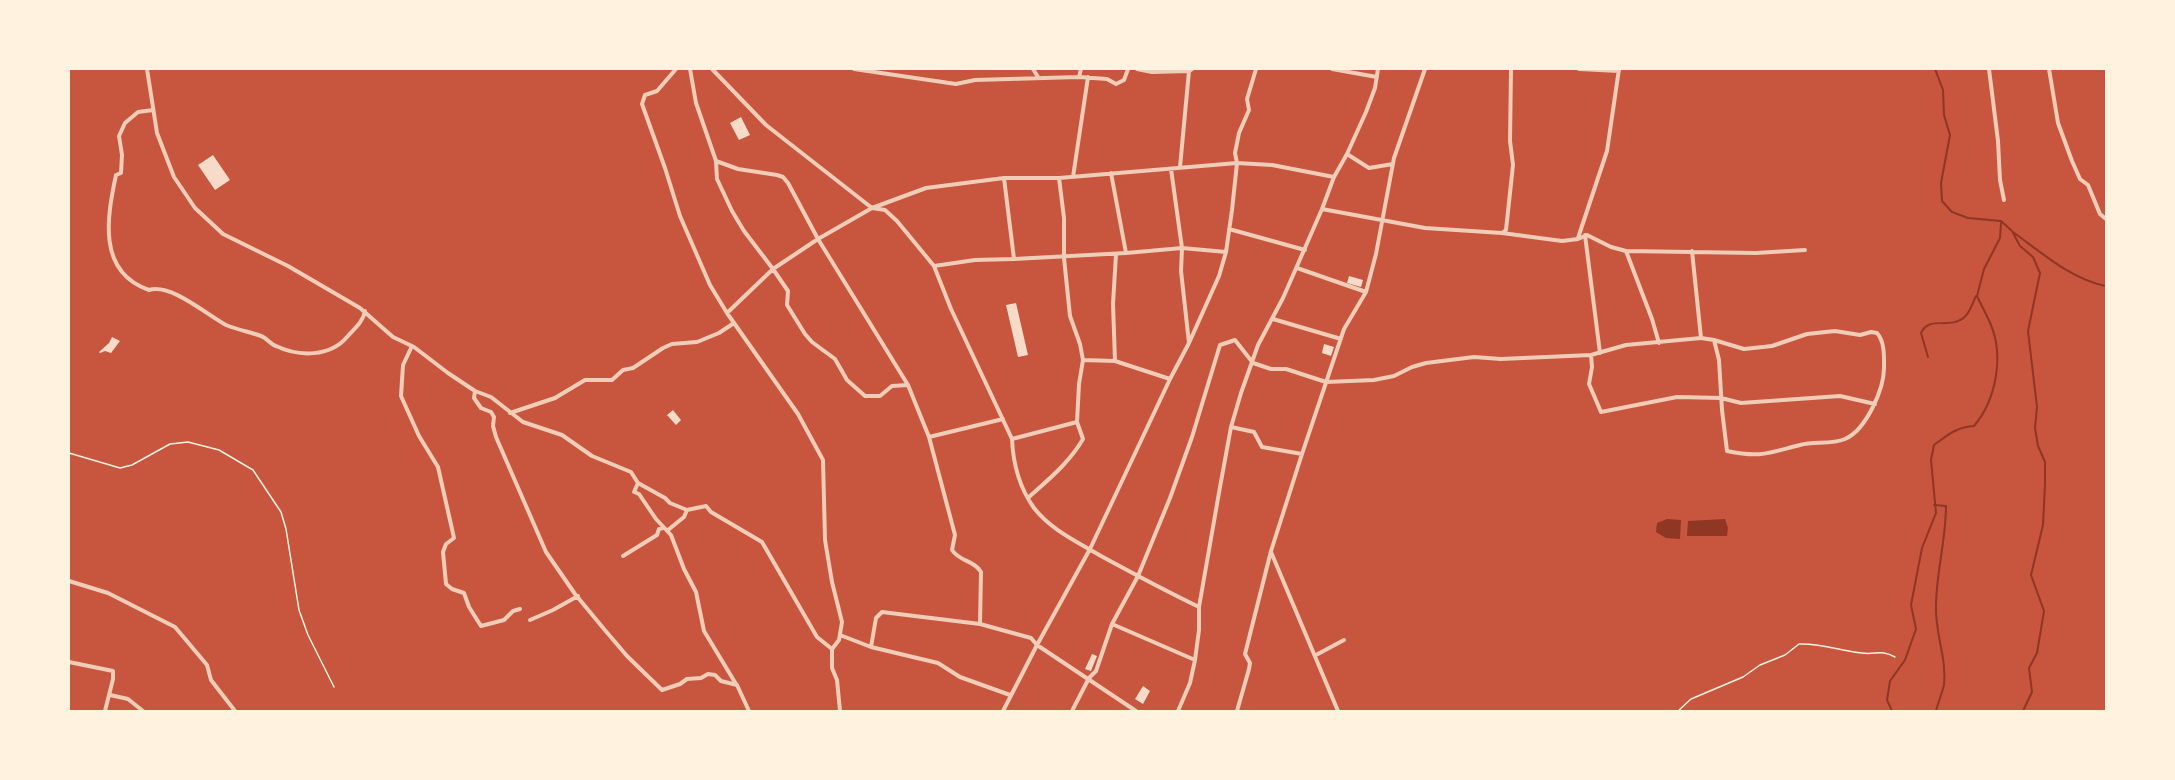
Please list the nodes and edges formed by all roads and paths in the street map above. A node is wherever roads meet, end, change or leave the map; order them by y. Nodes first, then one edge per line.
1 (147, 69) edge
2 (676, 69) edge
3 (690, 69) edge
4 (712, 69) edge
5 (854, 69) edge
6 (1033, 69) edge
7 (1081, 69) edge
8 (1128, 69) edge
9 (1137, 69) edge
10 (1256, 69) edge
11 (1332, 69) edge
12 (1378, 69) edge
13 (1425, 69) edge
14 (1511, 69) edge
15 (1579, 69) edge
16 (1989, 69) edge
17 (2049, 69) edge
18 (1190, 70) edge
19 (1619, 70) edge
20 (1038, 77) junction
21 (1079, 77) junction
22 (1088, 77) junction
23 (1377, 77) junction
24 (153, 110) junction
25 (1347, 154) junction
26 (716, 162) junction
27 (1237, 163) junction
28 (1393, 164) junction
29 (1180, 167) junction
30 (1171, 169) junction
31 (1111, 173) junction
32 (1073, 177) junction
33 (1334, 177) junction
34 (1004, 178) junction
35 (1059, 178) junction
36 (2004, 200) dead end
37 (872, 208) junction
38 (1322, 209) junction
39 (1382, 219) junction
40 (2106, 219) edge
41 (1228, 229) junction
42 (1502, 233) junction
43 (1585, 235) junction
44 (818, 239) junction
45 (1578, 239) junction
46 (1182, 249) junction
47 (1305, 250) junction
48 (1626, 250) junction
49 (1805, 250) dead end
50 (1692, 251) junction
51 (1226, 252) junction
52 (1126, 253) junction
53 (1116, 254) junction
54 (1064, 258) junction
55 (1014, 259) junction
56 (934, 266) junction
57 (1297, 268) junction
58 (773, 269) junction
59 (1366, 292) junction
60 (365, 311) junction
61 (727, 313) junction
62 (1273, 319) junction
63 (734, 323) junction
64 (1701, 338) junction
65 (1341, 339) junction
66 (1714, 340) junction
67 (1189, 343) junction
68 (1659, 343) junction
69 (412, 346) junction
70 (1600, 353) junction
71 (1591, 355) junction
72 (1083, 360) junction
73 (1115, 361) junction
74 (1253, 363) junction
75 (1170, 379) junction
76 (1326, 382) junction
77 (908, 385) junction
78 (475, 391) junction
79 (1722, 398) junction
80 (1875, 404) junction
81 (510, 413) junction
82 (1003, 419) junction
83 (1077, 422) junction
84 (1231, 427) junction
85 (929, 436) junction
86 (1012, 439) junction
87 (69, 453) edge
88 (1302, 454) junction
89 (638, 483) junction
90 (1028, 498) junction
91 (687, 510) junction
92 (665, 529) junction
93 (1090, 549) junction
94 (1271, 551) junction
95 (623, 556) dead end
96 (1138, 576) junction
97 (69, 581) edge
98 (578, 596) junction
99 (1199, 607) junction
100 (520, 609) dead end
101 (530, 620) dead end
102 (980, 624) junction
103 (1112, 624) junction
104 (840, 635) junction
105 (1344, 640) dead end
106 (1037, 645) junction
107 (872, 647) junction
108 (832, 649) junction
109 (1316, 655) junction
110 (1895, 657) dead end
111 (1195, 660) junction
112 (69, 662) edge
113 (1089, 678) junction
114 (737, 685) junction
115 (334, 687) dead end
116 (110, 694) junction
117 (1010, 695) junction
118 (233, 710) edge
119 (105, 711) edge
120 (143, 711) edge
121 (749, 711) edge
122 (840, 711) edge
123 (1003, 711) edge
124 (1072, 711) edge
125 (1136, 711) edge
126 (1178, 711) edge
127 (1237, 711) edge
128 (1338, 711) edge
129 (1678, 711) edge

1 - 24 street
2 - 61 street
3 - 26 street
4 - 37 street
5 - 20 street
6 - 20 street
7 - 21 street
8 - 22 street
9 - 18 street
10 - 27 street
11 - 23 street
12 - 23 street
13 - 28 street
14 - 42 street
15 - 19 street
16 - 36 street
17 - 40 street
18 - 29 street
19 - 45 street
20 - 21 street
21 - 22 street
22 - 32 street
23 - 25 street
24 - 60 street
24 - 60 street
25 - 28 street
25 - 33 street
26 - 44 street
26 - 58 street
27 - 29 street
27 - 33 street
27 - 41 street
28 - 39 street
29 - 30 street
30 - 31 street
30 - 46 street
31 - 32 street
31 - 52 street
32 - 35 street
33 - 38 street
34 - 35 street
34 - 37 street
34 - 55 street
35 - 54 street
37 - 44 street
37 - 56 street
38 - 39 street
38 - 47 street
39 - 42 street
39 - 59 street
41 - 47 street
41 - 51 street
42 - 45 street
43 - 45 street
43 - 48 street
43 - 70 street
44 - 58 street
44 - 77 street
46 - 51 street
46 - 52 street
46 - 67 street
47 - 57 street
48 - 50 street
48 - 68 street
49 - 50 street
50 - 64 street
51 - 67 street
52 - 53 street
53 - 54 street
53 - 73 street
54 - 55 street
54 - 72 street
55 - 56 street
56 - 82 street
57 - 59 street
57 - 62 street
58 - 61 street
58 - 77 street
59 - 65 street
60 - 69 street
61 - 63 street
62 - 65 street
62 - 74 street
63 - 81 street
63 - 104 street
64 - 66 street
64 - 68 street
65 - 76 street
66 - 79 street
66 - 80 street
67 - 75 street
68 - 70 street
69 - 78 street
69 - 100 street
70 - 71 street
71 - 76 street
71 - 79 street
72 - 73 street
72 - 83 street
73 - 75 street
74 - 76 street
74 - 84 street
74 - 96 street
75 - 93 street
76 - 88 street
77 - 85 street
78 - 81 street
78 - 98 street
79 - 80 street
79 - 80 street
81 - 89 street
82 - 85 street
82 - 86 street
83 - 86 street
83 - 90 street
84 - 88 street
84 - 99 street
85 - 102 street
86 - 90 street
87 - 115 path
88 - 94 street
89 - 91 street
89 - 92 street
90 - 93 street
91 - 92 street
91 - 108 street
92 - 95 street
92 - 114 street
93 - 96 street
93 - 106 street
94 - 109 street
94 - 127 street
96 - 99 street
96 - 103 street
97 - 118 street
98 - 101 street
98 - 114 street
99 - 111 street
102 - 106 street
102 - 107 street
103 - 111 street
103 - 113 street
104 - 107 street
104 - 108 street
105 - 109 street
106 - 113 street
106 - 117 street
107 - 117 street
108 - 122 street
109 - 128 street
110 - 129 path
111 - 126 street
112 - 116 street
113 - 124 street
113 - 125 street
114 - 121 street
116 - 119 street
116 - 120 street
117 - 123 street

